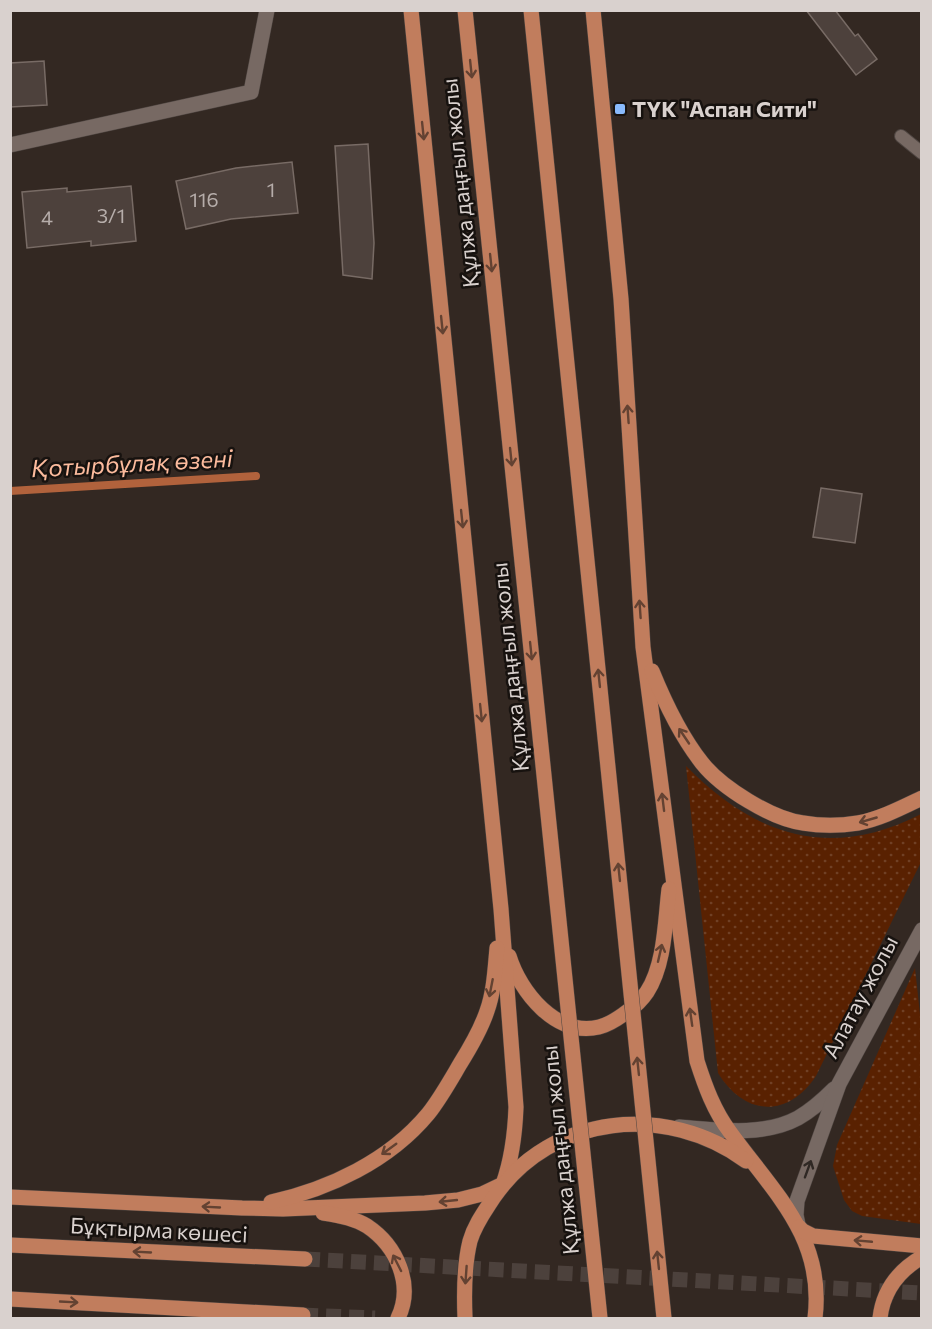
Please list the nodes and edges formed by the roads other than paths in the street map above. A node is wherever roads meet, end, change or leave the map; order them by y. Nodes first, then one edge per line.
1 (267, 10) edge
2 (411, 10) edge
3 (465, 10) edge
4 (531, 10) edge
5 (593, 10) edge
6 (901, 136) dead end
7 (10, 145) edge
8 (921, 153) edge
9 (643, 647) junction
10 (921, 798) edge
11 (668, 844) junction
12 (501, 909) junction
13 (921, 930) edge
14 (503, 936) junction
15 (839, 1084) junction
16 (671, 1126) junction
17 (728, 1130) junction
18 (766, 1179) junction
19 (503, 1184) junction
20 (10, 1197) edge
21 (242, 1208) junction
22 (283, 1209) junction
23 (798, 1225) junction
24 (10, 1245) edge
25 (921, 1246) edge
26 (921, 1257) edge
27 (305, 1259) tunnel mouth
28 (10, 1299) edge
29 (303, 1315) dead end
30 (398, 1318) edge
31 (465, 1318) edge
32 (600, 1318) edge
33 (664, 1318) edge
34 (815, 1318) edge
35 (880, 1318) edge

1 - 7 main road
2 -> 12 main road
3 -> 32 main road, Құлжа даңғыл жолы, bridge
33 -> 4 main road, bridge
9 -> 5 main road
6 - 8 lane
10 -> 9 main road
11 -> 9 main road
14 -> 11 main road
17 -> 11 main road
12 - 14 main road
12 -> 21 main road
13 - 15 main road, Алатау жолы
14 - 19 main road
15 - 17 main road
23 -> 15 main road
16 - 17 main road
16 - 18 main road
16 - 19 main road
17 - 18 main road
18 - 23 main road
19 -> 22 main road
19 -> 31 main road
21 -> 20 main road
21 - 22 main road
30 -> 22 main road
25 -> 23 main road
23 - 34 main road
27 -> 24 main road, Бұқтырма көшесі
26 - 35 main road
28 -> 29 main road

